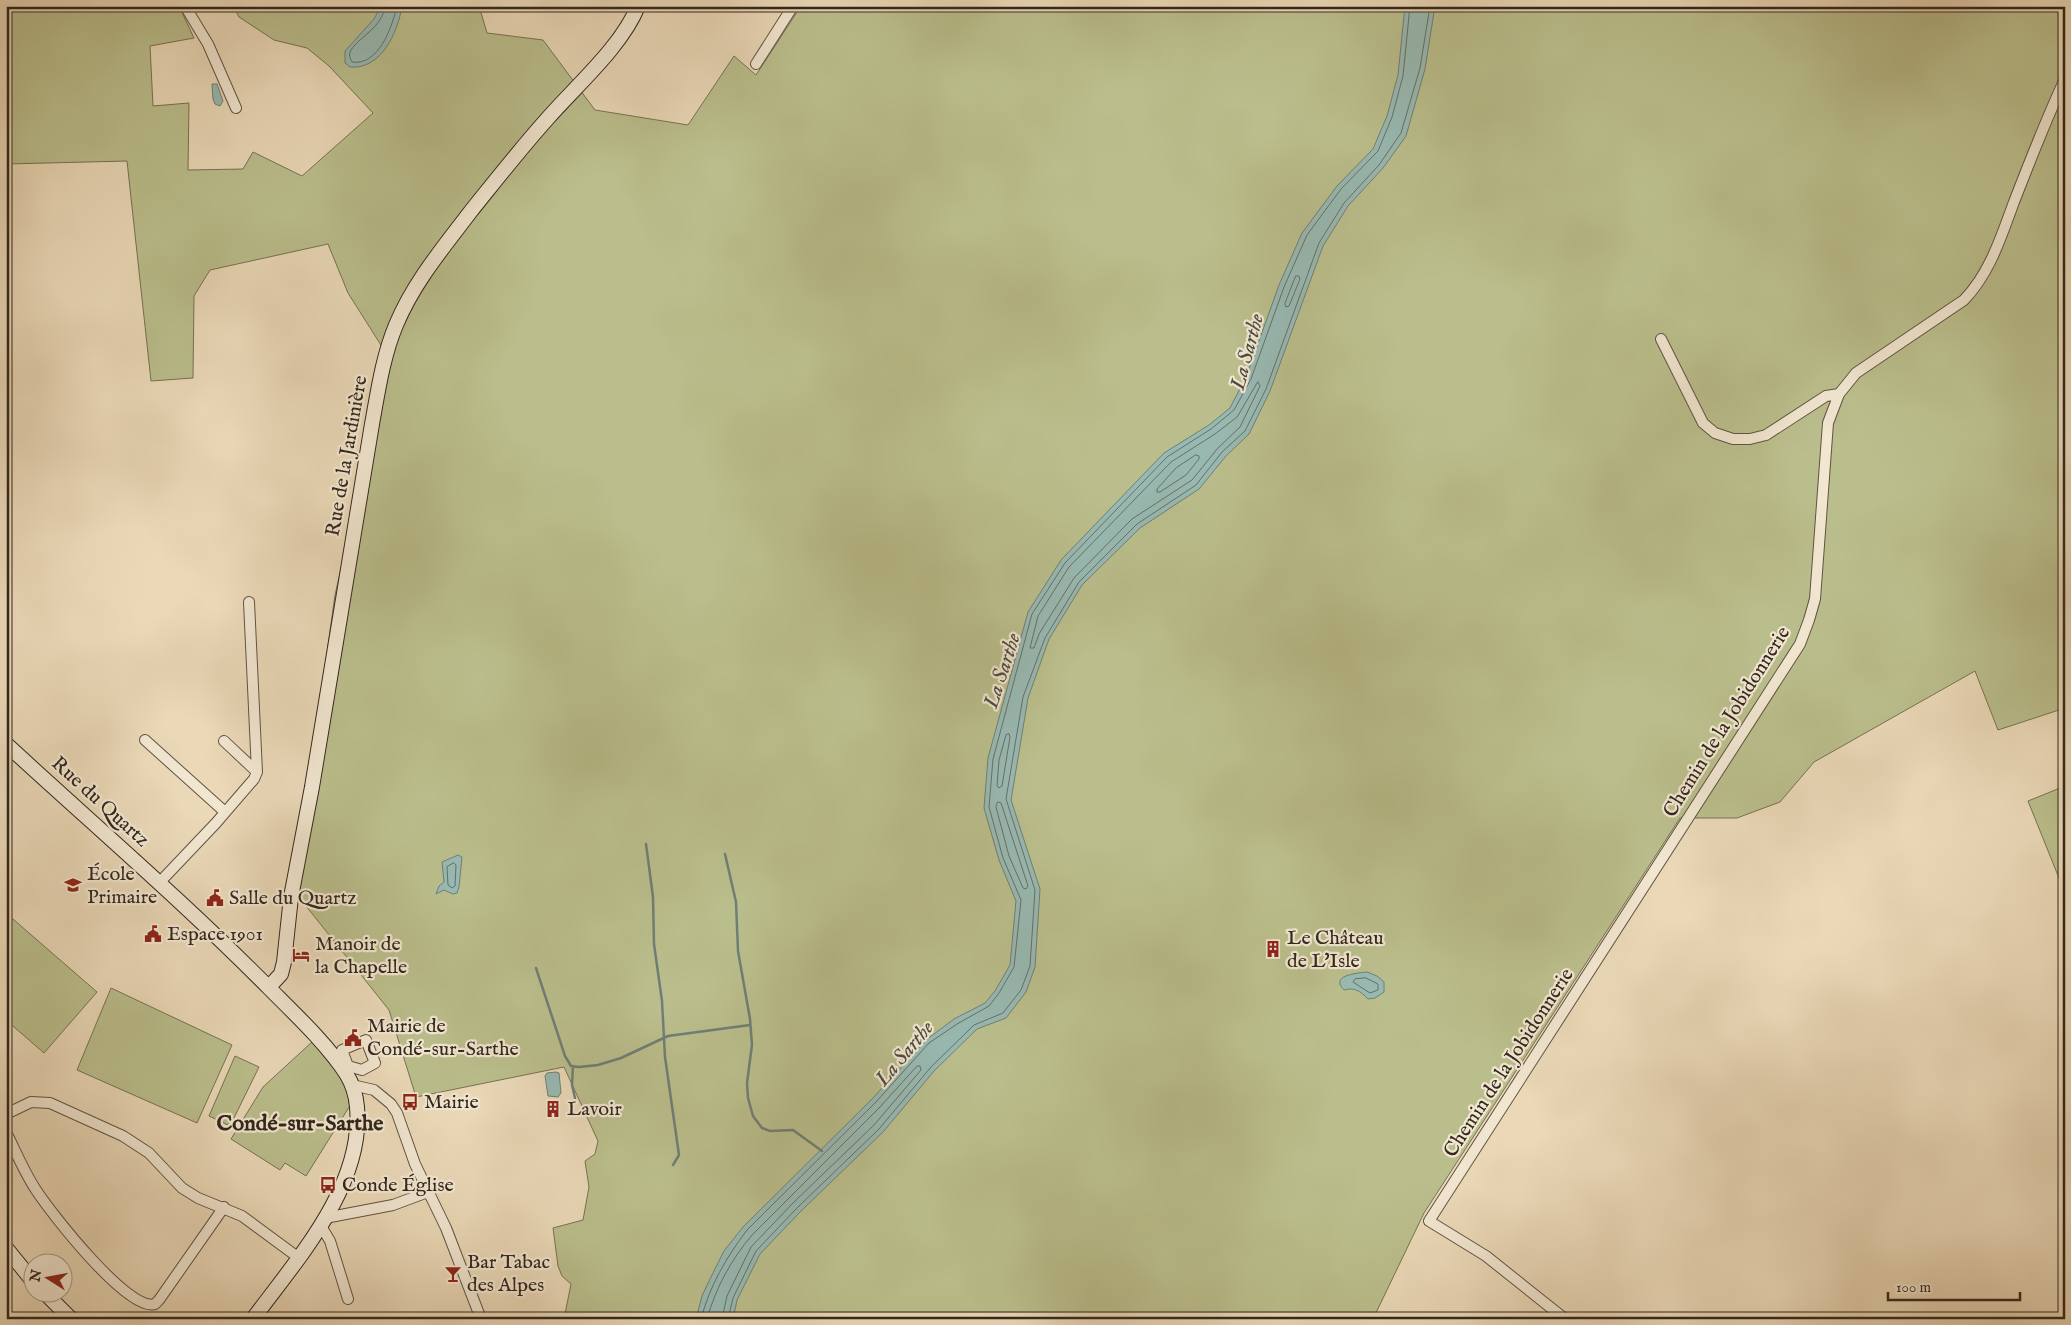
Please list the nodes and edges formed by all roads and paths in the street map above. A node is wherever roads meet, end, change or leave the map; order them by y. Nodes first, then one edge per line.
1 (185, 6) edge
2 (638, 6) edge
3 (793, 6) edge
4 (756, 64) dead end
5 (2065, 79) edge
6 (236, 108) dead end
7 (1661, 339) dead end
8 (1839, 394) junction
9 (249, 602) dead end
10 (145, 740) dead end
11 (224, 741) dead end
12 (6, 744) edge
13 (256, 772) junction
14 (226, 812) junction
15 (159, 882) junction
16 (268, 987) junction
17 (352, 1085) junction
18 (6, 1114) edge
19 (6, 1132) edge
20 (428, 1192) junction
21 (224, 1207) junction
22 (323, 1222) junction
23 (6, 1248) edge
24 (299, 1258) junction
25 (22, 1268) edge
26 (348, 1299) dead end
27 (54, 1302) edge
28 (71, 1319) edge
29 (253, 1319) edge
30 (481, 1319) edge
31 (1565, 1319) edge

1 - 6 street
2 - 16 street, Rue de la Jardinière
3 - 4 street
5 - 8 street, Chemin de la Jobidonnerie
7 - 8 street
8 - 31 street, Chemin de la Jobidonnerie
9 - 13 street
10 - 14 street
11 - 13 street
12 - 15 street, Rue du Quartz
13 - 14 street
14 - 15 street
15 - 16 street, Rue du Quartz
16 - 17 street, Rue du Quartz
17 - 20 street
17 - 22 street, Rue du Quartz
18 - 21 street
19 - 21 street
20 - 22 street
20 - 30 street
21 - 24 street
22 - 24 street, Rue du Quartz
22 - 26 street
23 - 25 street
24 - 29 street, Rue du Quartz
27 - 28 street

